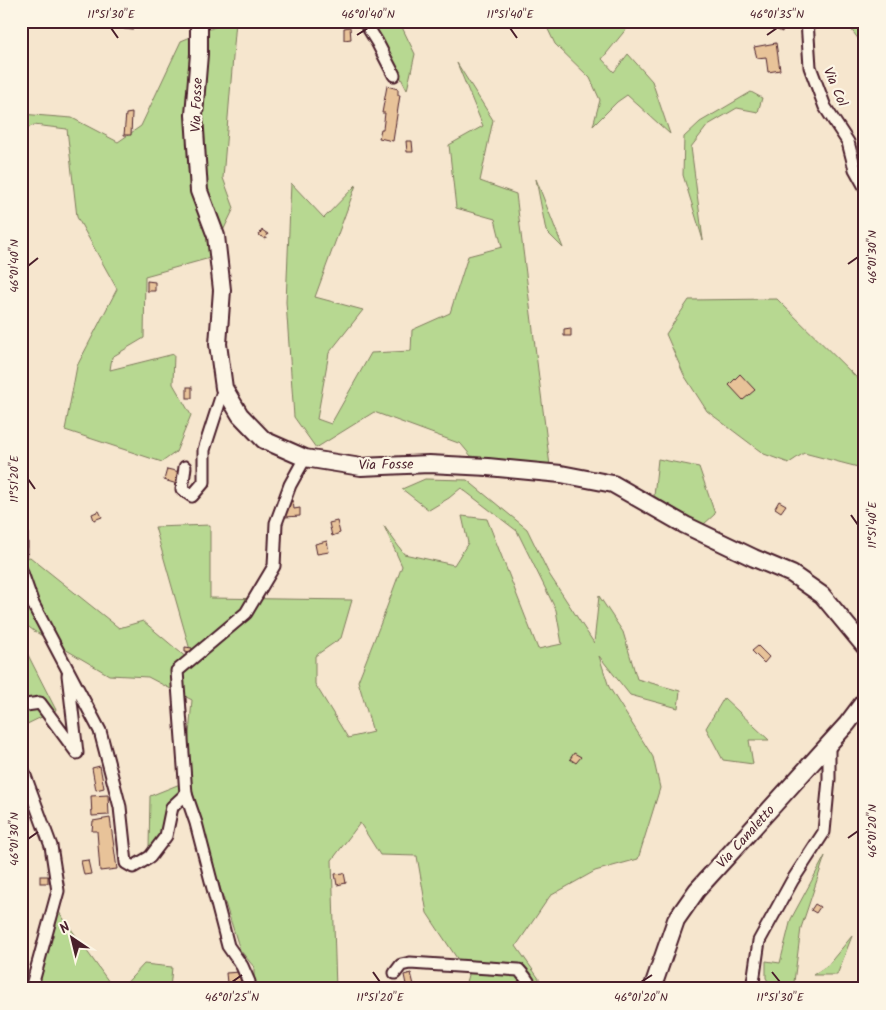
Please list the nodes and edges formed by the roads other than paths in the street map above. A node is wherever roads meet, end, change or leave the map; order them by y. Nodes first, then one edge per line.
1 (199, 21) edge
2 (364, 21) edge
3 (807, 21) edge
4 (394, 75) dead end
5 (865, 187) edge
6 (224, 388) junction
7 (305, 458) junction
8 (186, 468) dead end
9 (21, 492) edge
10 (21, 553) edge
11 (21, 570) edge
12 (865, 647) edge
13 (67, 666) junction
14 (865, 700) edge
15 (21, 708) edge
16 (829, 744) junction
17 (21, 765) edge
18 (186, 794) junction
19 (395, 973) dead end
20 (30, 989) edge
21 (247, 989) edge
22 (533, 989) edge
23 (652, 989) edge
24 (752, 989) edge

1 - 6 street, Via Fosse
2 - 4 street
3 - 5 street, Via Col
6 - 7 street, Via Fosse
6 - 8 street
7 - 12 street, Via Fosse
7 - 18 street
9 - 10 street
11 - 13 street
13 - 15 street
13 - 18 street
14 - 16 street, Via Canaletto
16 - 23 street, Via Canaletto
16 - 24 street
17 - 20 street
18 - 21 street
19 - 22 street

